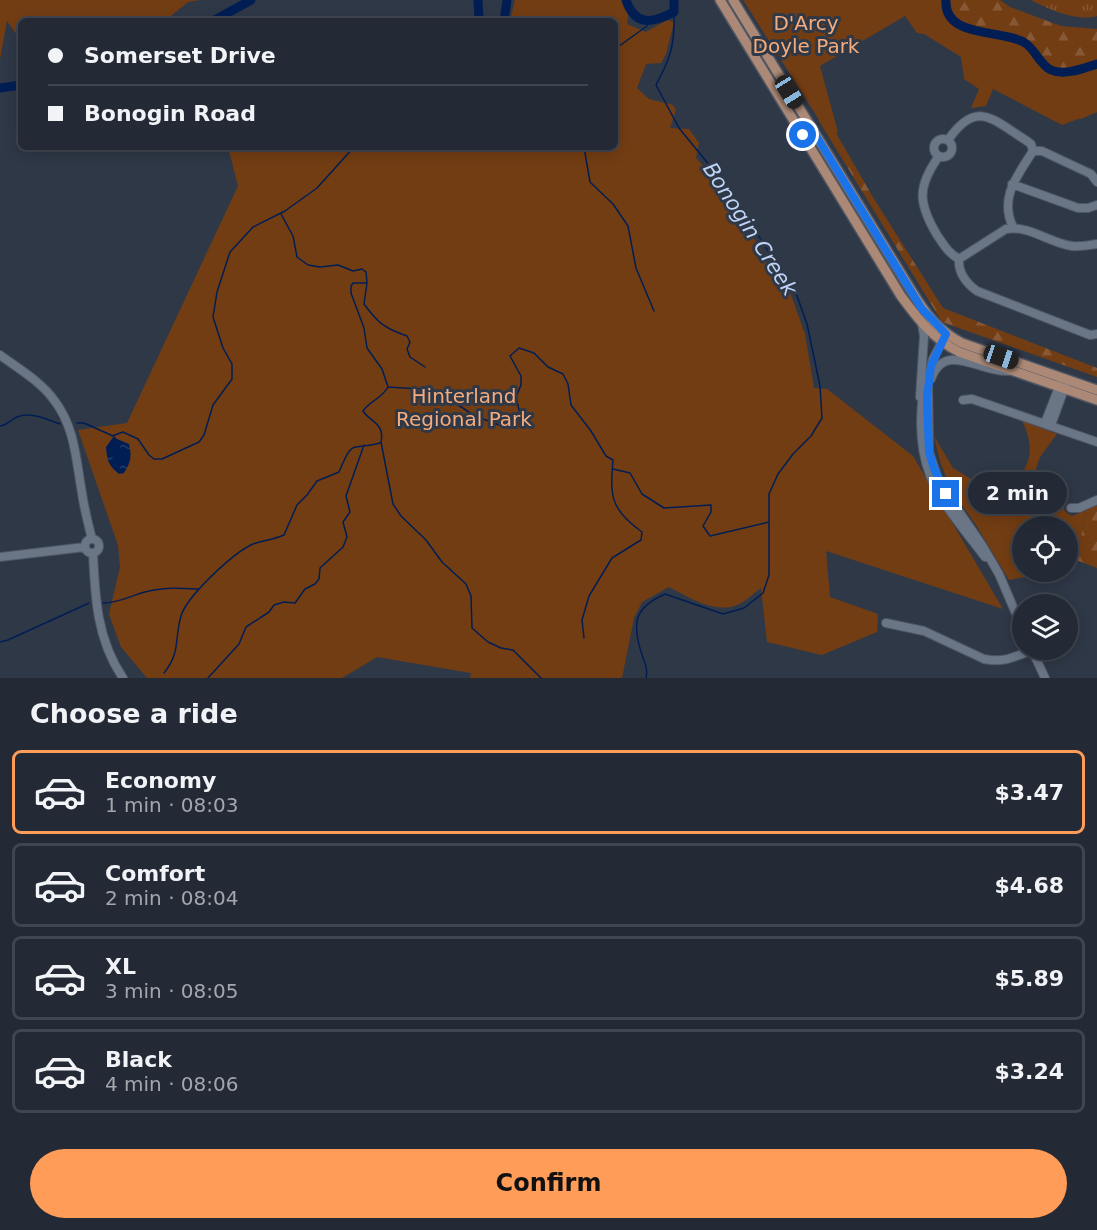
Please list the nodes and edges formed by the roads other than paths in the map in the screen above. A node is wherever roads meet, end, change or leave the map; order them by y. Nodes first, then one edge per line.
1 (720, 0) edge
2 (733, 0) edge
3 (812, 129) junction
4 (803, 135) junction
5 (948, 140) junction
6 (1033, 151) junction
7 (939, 156) junction
8 (1097, 166) edge
9 (1091, 174) junction
10 (1097, 182) edge
11 (1012, 184) junction
12 (1097, 205) edge
13 (1013, 227) junction
14 (1097, 244) edge
15 (959, 259) junction
16 (922, 324) junction
17 (1097, 334) edge
18 (942, 338) junction
19 (0, 355) edge
20 (1009, 371) junction
21 (1064, 384) junction
22 (1097, 390) edge
23 (963, 400) dead end
24 (1097, 400) edge
25 (924, 404) junction
26 (1048, 424) junction
27 (1097, 442) edge
28 (939, 482) junction
29 (1097, 500) edge
30 (1071, 508) dead end
31 (958, 524) junction
32 (92, 539) junction
33 (85, 547) junction
34 (93, 553) junction
35 (0, 557) edge
36 (1002, 584) junction
37 (1012, 606) edge
38 (886, 623) dead end
39 (1012, 658) edge
40 (1037, 660) edge
41 (123, 678) edge
42 (1045, 678) edge

1 - 4 main road
2 - 3 main road
3 - 4 main road
3 - 18 main road
4 - 16 main road
5 - 6 street
5 - 7 street
5 - 7 street
6 - 9 street
6 - 11 street
7 - 15 street
8 - 9 street
9 - 10 street
11 - 12 street
11 - 13 street
13 - 14 street
13 - 15 street
15 - 17 street
16 - 18 main road
16 - 25 street
18 - 20 main road
18 - 21 main road
18 - 25 street
19 - 32 street
20 - 21 main road
20 - 25 street
21 - 22 main road
21 - 24 main road
21 - 26 street
23 - 26 street
25 - 28 street
25 - 31 street
26 - 27 street
28 - 31 street
28 - 36 street
29 - 30 street
31 - 36 street
32 - 33 street
32 - 34 street
33 - 34 street
33 - 35 street
34 - 41 street
36 - 37 street
38 - 39 street
40 - 42 street

